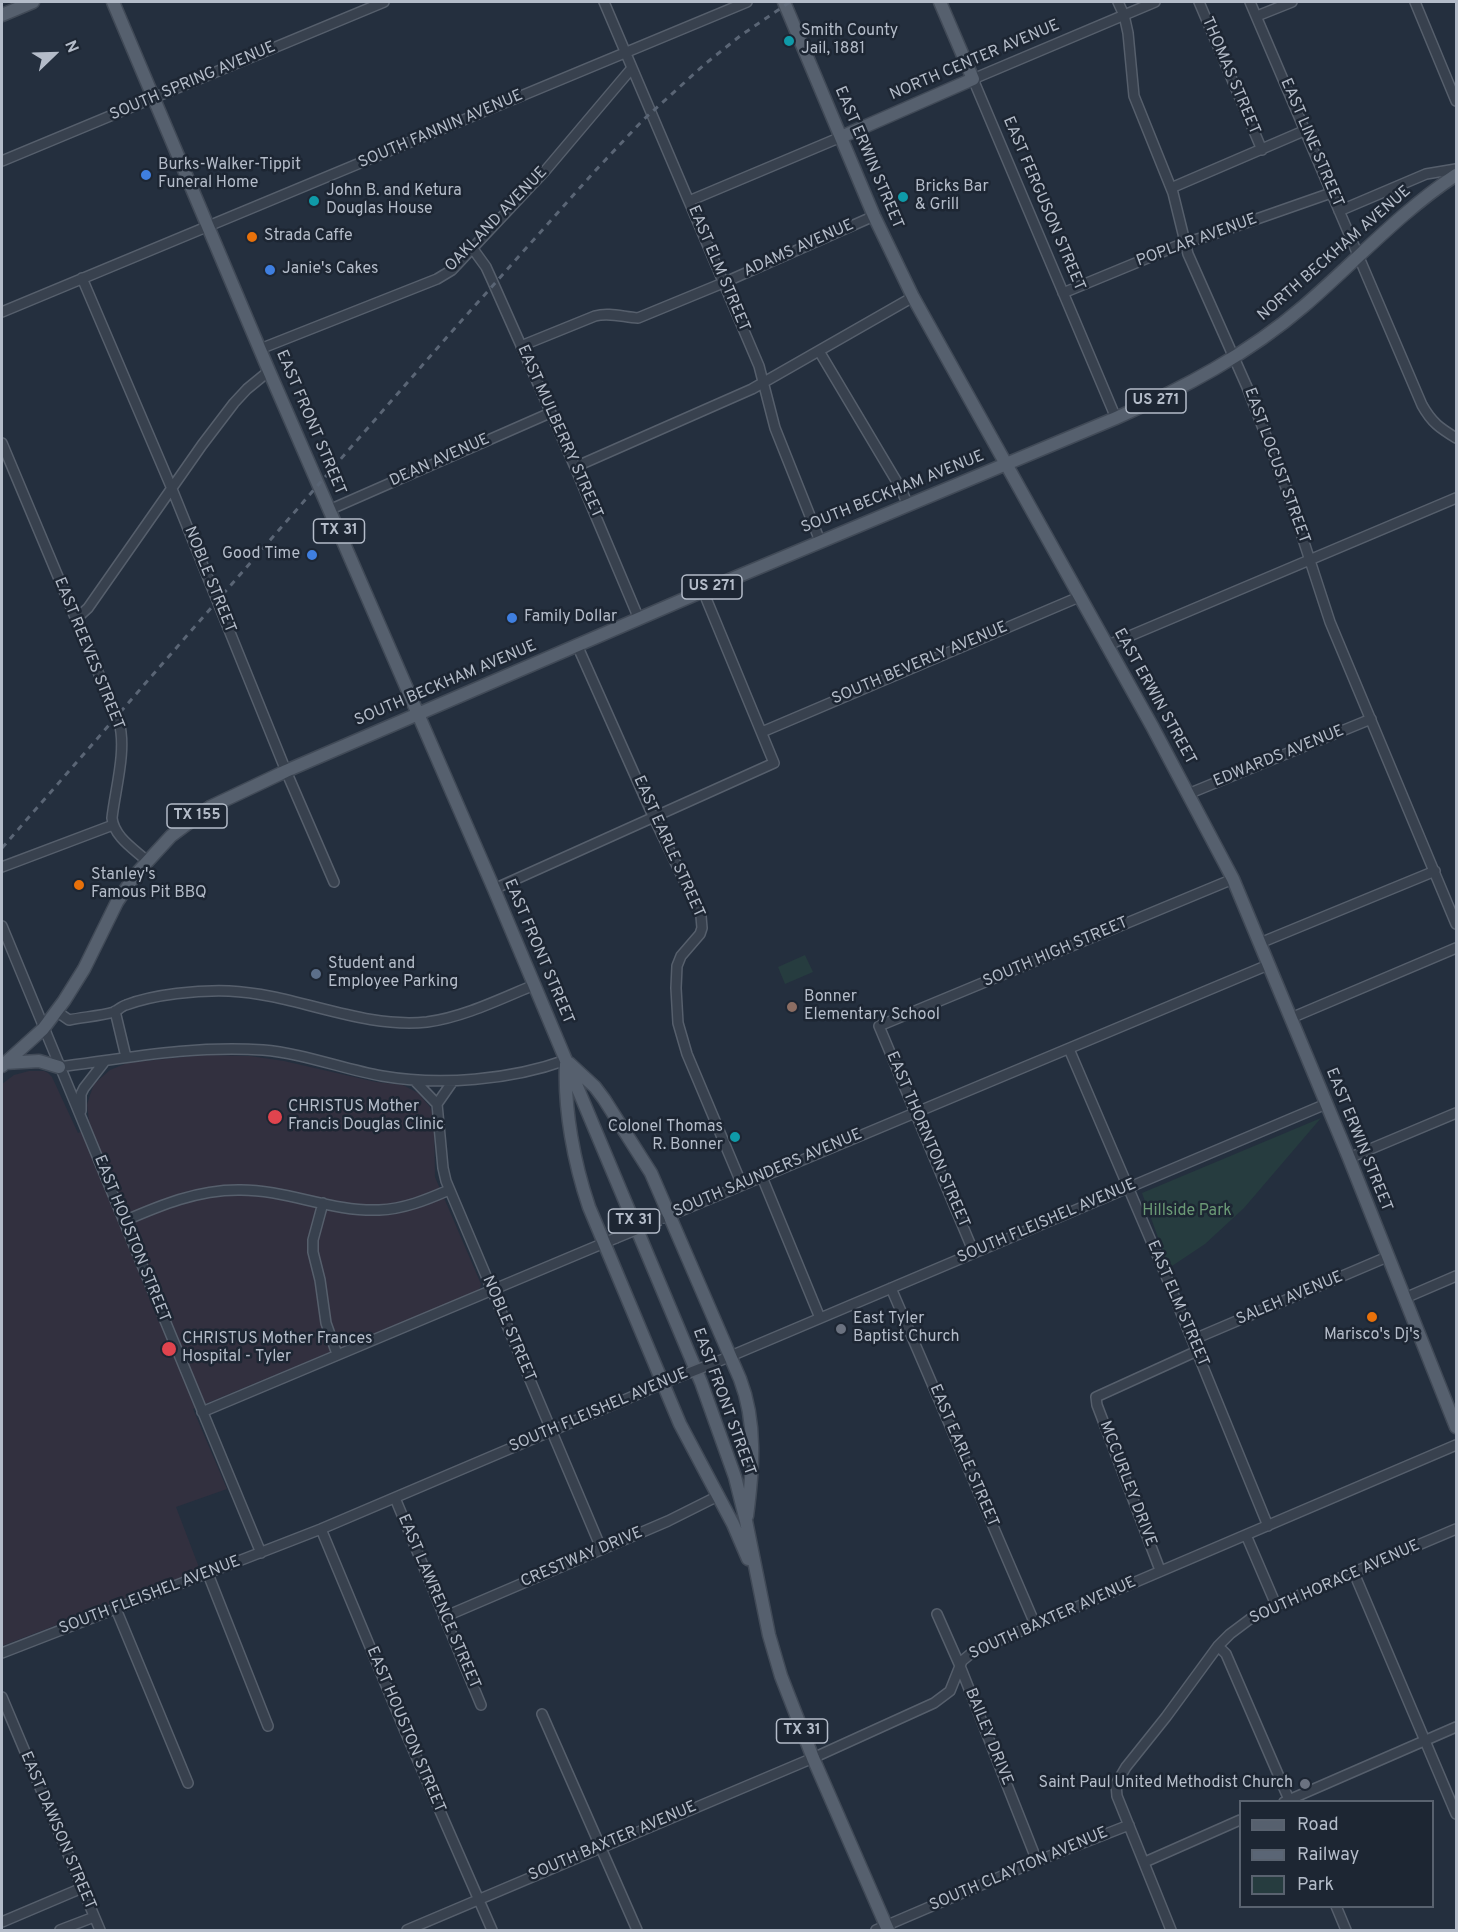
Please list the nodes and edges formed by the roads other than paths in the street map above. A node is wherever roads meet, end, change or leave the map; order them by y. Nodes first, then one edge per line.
1 (33, 2) edge
2 (112, 2) edge
3 (384, 2) edge
4 (604, 2) edge
5 (747, 2) edge
6 (784, 2) edge
7 (940, 2) edge
8 (1118, 2) edge
9 (1155, 2) edge
10 (1199, 2) edge
11 (1250, 2) edge
12 (1292, 2) edge
13 (1415, 2) edge
14 (2, 15) edge
15 (1124, 15) junction
16 (1257, 16) junction
17 (626, 53) junction
18 (632, 68) junction
19 (973, 80) junction
20 (154, 99) junction
21 (1456, 101) edge
22 (1306, 130) junction
23 (841, 137) junction
24 (1262, 150) junction
25 (2, 161) edge
26 (1456, 169) edge
27 (1456, 175) edge
28 (1171, 188) junction
29 (1332, 193) junction
30 (689, 201) junction
31 (1339, 211) junction
32 (874, 216) junction
33 (208, 227) junction
34 (1184, 243) junction
35 (473, 249) junction
36 (1358, 255) junction
37 (82, 278) junction
38 (723, 283) junction
39 (1063, 293) junction
40 (913, 297) junction
41 (2, 312) edge
42 (521, 346) junction
43 (260, 349) junction
44 (819, 351) junction
45 (1234, 358) junction
46 (269, 371) junction
47 (764, 382) junction
48 (550, 413) junction
49 (1116, 418) junction
50 (1456, 438) edge
51 (2, 443) edge
52 (1007, 464) junction
53 (575, 467) junction
54 (172, 489) junction
55 (1456, 498) edge
56 (908, 505) junction
57 (329, 510) junction
58 (820, 541) junction
59 (1310, 559) junction
60 (703, 591) junction
61 (1079, 597) junction
62 (76, 618) junction
63 (639, 619) junction
64 (577, 645) junction
65 (1106, 646) junction
66 (419, 715) junction
67 (1371, 719) junction
68 (762, 732) junction
69 (286, 771) junction
70 (1188, 794) junction
71 (653, 816) junction
72 (113, 825) junction
73 (147, 861) junction
74 (2, 867) edge
75 (1435, 871) junction
76 (1233, 879) junction
77 (334, 882) dead end
78 (494, 889) junction
79 (1456, 924) edge
80 (2, 926) edge
81 (1260, 942) junction
82 (1456, 948) edge
83 (1268, 965) junction
84 (534, 986) junction
85 (56, 1011) junction
86 (115, 1011) junction
87 (1291, 1018) junction
88 (879, 1026) joint
89 (43, 1029) junction
90 (1069, 1049) junction
91 (126, 1057) junction
92 (566, 1060) junction
93 (105, 1061) junction
94 (3, 1064) edge
95 (59, 1068) junction
96 (414, 1080) junction
97 (453, 1081) junction
98 (437, 1104) junction
99 (1326, 1104) junction
100 (915, 1113) junction
101 (1456, 1113) edge
102 (81, 1117) junction
103 (1349, 1158) junction
104 (762, 1177) junction
105 (742, 1185) junction
106 (1127, 1188) junction
107 (449, 1190) junction
108 (323, 1203) junction
109 (665, 1217) junction
110 (124, 1221) junction
111 (603, 1244) junction
112 (974, 1253) junction
113 (1388, 1257) junction
114 (1456, 1276) edge
115 (891, 1288) junction
116 (491, 1290) junction
117 (1405, 1298) junction
118 (820, 1318) junction
119 (1192, 1340) junction
120 (1197, 1351) junction
121 (337, 1354) junction
122 (724, 1358) junction
123 (663, 1384) junction
124 (202, 1412) junction
125 (1456, 1427) edge
126 (551, 1432) junction
127 (1456, 1445) edge
128 (718, 1496) junction
129 (395, 1498) junction
130 (746, 1521) junction
131 (1269, 1526) junction
132 (321, 1528) junction
133 (1456, 1529) edge
134 (1246, 1536) junction
135 (601, 1548) junction
136 (261, 1553) junction
137 (1160, 1570) junction
138 (1354, 1573) junction
139 (208, 1574) junction
140 (759, 1589) junction
141 (1276, 1605) junction
142 (116, 1609) junction
143 (937, 1614) dead end
144 (444, 1617) junction
145 (1035, 1624) junction
146 (1218, 1646) junction
147 (2, 1653) edge
148 (960, 1666) junction
149 (2, 1697) edge
150 (481, 1705) dead end
151 (542, 1714) dead end
152 (268, 1726) dead end
153 (1456, 1727) edge
154 (1425, 1741) junction
155 (813, 1758) junction
156 (188, 1783) dead end
157 (1288, 1800) edge
158 (1290, 1800) edge
159 (1456, 1814) edge
160 (1239, 1820) edge
161 (1129, 1825) junction
162 (601, 1847) junction
163 (1037, 1860) junction
164 (1145, 1862) junction
165 (82, 1888) junction
166 (478, 1899) junction
167 (1337, 1908) edge
168 (94, 1917) junction
169 (2, 1922) edge
170 (883, 1929) edge
171 (60, 1930) edge
172 (100, 1930) edge
173 (407, 1930) edge
174 (492, 1930) edge
175 (637, 1930) edge
176 (1171, 1930) edge
177 (1346, 1930) edge

1 - 14 main road
2 - 20 main road, EAST FRONT STREET / TX 31
3 - 20 street, SOUTH SPRING AVENUE
4 - 17 street, EAST ELM STREET
5 - 17 street, SOUTH FANNIN AVENUE
6 - 23 main road, EAST ERWIN STREET
7 - 19 main road, EAST FERGUSON STREET
8 - 15 street, EAST LOCUST STREET
9 - 15 street, NORTH CENTER AVENUE
10 - 24 street, THOMAS STREET
11 - 16 street, EAST LINE STREET
12 - 16 street
13 - 21 street
15 - 19 street, NORTH CENTER AVENUE
15 - 28 street, EAST LOCUST STREET
16 - 22 street, EAST LINE STREET
17 - 18 street, EAST ELM STREET
17 - 33 street, SOUTH FANNIN AVENUE
18 - 30 street, EAST ELM STREET
18 - 35 street, OAKLAND AVENUE
19 - 23 main road, NORTH CENTER AVENUE
19 - 39 street, EAST FERGUSON STREET
20 - 25 street, SOUTH SPRING AVENUE
20 - 33 main road, EAST FRONT STREET / TX 31
22 - 24 street
22 - 29 street, EAST LINE STREET
23 - 30 street
23 - 32 main road, EAST ERWIN STREET
24 - 28 street
26 - 31 street
27 - 36 main road, NORTH BECKHAM AVENUE / US 271
28 - 34 street, EAST LOCUST STREET
29 - 31 street, EAST LINE STREET
29 - 34 street, POPLAR AVENUE
30 - 38 street, EAST ELM STREET
31 - 36 street, EAST LINE STREET
32 - 38 street, ADAMS AVENUE
32 - 40 main road, EAST ERWIN STREET
33 - 37 street, SOUTH FANNIN AVENUE
33 - 43 main road, EAST FRONT STREET / TX 31
34 - 39 street, POPLAR AVENUE
34 - 45 street, EAST LOCUST STREET
35 - 42 street, EAST MULBERRY STREET
35 - 43 street, OAKLAND AVENUE
36 - 45 main road, NORTH BECKHAM AVENUE / US 271
36 - 50 street, EAST LINE STREET
37 - 41 street, SOUTH FANNIN AVENUE
37 - 54 street, NOBLE STREET
38 - 42 street, ADAMS AVENUE
38 - 47 street, EAST ELM STREET
39 - 49 street, EAST FERGUSON STREET
40 - 44 street
40 - 52 main road, EAST ERWIN STREET
42 - 48 street, EAST MULBERRY STREET
43 - 46 main road, EAST FRONT STREET / TX 31
44 - 47 street
44 - 56 street
45 - 49 main road, NORTH BECKHAM AVENUE / US 271
45 - 59 street, EAST LOCUST STREET
46 - 54 street
46 - 57 main road, EAST FRONT STREET / TX 31
47 - 53 street
47 - 58 street, EAST ELM STREET
48 - 53 street, EAST MULBERRY STREET
48 - 57 street, DEAN AVENUE
49 - 52 main road, NORTH BECKHAM AVENUE / US 271
51 - 62 street, EAST REEVES STREET
52 - 56 main road, SOUTH BECKHAM AVENUE / US 271
52 - 61 main road, EAST ERWIN STREET
53 - 63 street, EAST MULBERRY STREET
54 - 62 street
54 - 69 street, NOBLE STREET
55 - 59 street
56 - 58 main road, SOUTH BECKHAM AVENUE / US 271
57 - 66 main road, EAST FRONT STREET / TX 31
58 - 60 main road, SOUTH BECKHAM AVENUE / US 271
59 - 65 street
59 - 67 street, EAST LOCUST STREET
60 - 63 main road, SOUTH BECKHAM AVENUE / US 271
60 - 68 street
61 - 65 main road, EAST ERWIN STREET
61 - 68 street, SOUTH BEVERLY AVENUE
62 - 72 street, EAST REEVES STREET
63 - 64 main road, SOUTH BECKHAM AVENUE / US 271
64 - 66 main road, SOUTH BECKHAM AVENUE / US 271
64 - 71 street, EAST EARLE STREET
65 - 70 main road, EAST ERWIN STREET
66 - 69 main road, SOUTH BECKHAM AVENUE / TX 155
66 - 78 main road, EAST FRONT STREET / TX 31
67 - 70 street, EDWARDS AVENUE
67 - 75 street, EAST LOCUST STREET
68 - 71 street
69 - 73 main road, SOUTH BECKHAM AVENUE / TX 155
69 - 77 street, NOBLE STREET
70 - 76 main road, EAST ERWIN STREET
71 - 78 street
71 - 105 street, EAST EARLE STREET
72 - 73 street
72 - 74 street
73 - 85 main road, SOUTH BECKHAM AVENUE / TX 155
75 - 79 street, EAST LOCUST STREET
75 - 81 street
76 - 81 main road, EAST ERWIN STREET
76 - 88 street, SOUTH HIGH STREET
78 - 84 main road, EAST FRONT STREET / TX 31
80 - 89 street, EAST HOUSTON STREET
81 - 83 main road, EAST ERWIN STREET
82 - 87 street
83 - 87 main road, EAST ERWIN STREET
83 - 90 street, SOUTH SAUNDERS AVENUE
84 - 86 street
84 - 92 main road, EAST FRONT STREET / TX 31
85 - 86 street
85 - 89 main road, SOUTH BECKHAM AVENUE / TX 155
86 - 91 street
87 - 99 main road, EAST ERWIN STREET
88 - 100 street, EAST THORNTON STREET
89 - 94 main road, SOUTH BECKHAM AVENUE / TX 155
89 - 95 street, EAST HOUSTON STREET
90 - 100 street, SOUTH SAUNDERS AVENUE
90 - 106 street, EAST ELM STREET
91 - 93 street
91 - 96 street
92 - 97 street
92 - 109 main road
92 - 111 main road
92 - 130 main road, EAST FRONT STREET / TX 31
93 - 95 street
93 - 102 street
94 - 95 main road
95 - 102 street, EAST HOUSTON STREET
96 - 97 street
96 - 98 street
97 - 98 street
98 - 107 street, NOBLE STREET
99 - 103 main road, EAST ERWIN STREET
99 - 106 street, SOUTH FLEISHEL AVENUE
100 - 104 street, SOUTH SAUNDERS AVENUE
100 - 112 street, EAST THORNTON STREET
101 - 103 street
102 - 110 street, EAST HOUSTON STREET
103 - 113 main road, EAST ERWIN STREET
104 - 105 street, SOUTH SAUNDERS AVENUE
104 - 118 street
105 - 109 street, SOUTH SAUNDERS AVENUE
106 - 112 street, SOUTH FLEISHEL AVENUE
106 - 119 street, EAST ELM STREET
107 - 108 street
107 - 116 street, NOBLE STREET
108 - 110 street
108 - 121 street
109 - 111 street, SOUTH SAUNDERS AVENUE, bridge
109 - 122 main road
110 - 124 street, EAST HOUSTON STREET
111 - 116 street, SOUTH SAUNDERS AVENUE
111 - 123 main road
112 - 115 street, SOUTH FLEISHEL AVENUE
113 - 117 main road, EAST ERWIN STREET
113 - 119 street, SALEH AVENUE
114 - 117 street
115 - 118 street, SOUTH FLEISHEL AVENUE
115 - 145 street, EAST EARLE STREET
116 - 121 street, SOUTH SAUNDERS AVENUE
116 - 126 street, NOBLE STREET
117 - 125 main road, EAST ERWIN STREET
118 - 122 street, SOUTH FLEISHEL AVENUE
119 - 120 street, EAST ELM STREET
120 - 131 street, EAST ELM STREET
120 - 137 street, MCCURLEY DRIVE
121 - 124 street, SOUTH SAUNDERS AVENUE
122 - 123 street, SOUTH FLEISHEL AVENUE, bridge
122 - 130 main road
123 - 126 street, SOUTH FLEISHEL AVENUE
123 - 128 main road
124 - 136 street, EAST HOUSTON STREET
126 - 129 street, SOUTH FLEISHEL AVENUE
126 - 135 street, NOBLE STREET
127 - 131 street, SOUTH BAXTER AVENUE
128 - 135 street, CRESTWAY DRIVE
128 - 140 main road
129 - 132 street, SOUTH FLEISHEL AVENUE
129 - 144 street, EAST LAWRENCE STREET
130 - 140 main road, EAST FRONT STREET / TX 31
131 - 134 street, SOUTH BAXTER AVENUE
132 - 136 street, SOUTH FLEISHEL AVENUE
132 - 166 street, EAST HOUSTON STREET
133 - 138 street, SOUTH HORACE AVENUE
134 - 137 street, SOUTH BAXTER AVENUE
134 - 141 street
135 - 144 street, CRESTWAY DRIVE
136 - 139 street, SOUTH FLEISHEL AVENUE
137 - 145 street, SOUTH BAXTER AVENUE
138 - 141 street, SOUTH HORACE AVENUE
138 - 154 street
139 - 142 street, SOUTH FLEISHEL AVENUE
139 - 152 street
140 - 155 main road, EAST FRONT STREET / TX 31
141 - 146 street, SOUTH HORACE AVENUE
142 - 147 street, SOUTH FLEISHEL AVENUE
142 - 156 street
143 - 148 street, BAILEY DRIVE
144 - 150 street, EAST LAWRENCE STREET
145 - 148 street, SOUTH BAXTER AVENUE
146 - 157 street
146 - 161 street, SOUTH HORACE AVENUE
148 - 155 street, SOUTH BAXTER AVENUE
148 - 163 street, BAILEY DRIVE
149 - 165 street, EAST DAWSON STREET
151 - 162 street
153 - 154 street
154 - 158 street
154 - 159 street
155 - 162 street, SOUTH BAXTER AVENUE
155 - 170 main road, EAST FRONT STREET / TX 31
160 - 164 street
161 - 163 street, SOUTH CLAYTON AVENUE
161 - 164 street
162 - 166 street, SOUTH BAXTER AVENUE
162 - 175 street
163 - 170 street, SOUTH CLAYTON AVENUE
164 - 176 street
165 - 168 street, EAST DAWSON STREET
165 - 169 street
166 - 173 street, SOUTH BAXTER AVENUE
166 - 174 street, EAST HOUSTON STREET
167 - 177 street
168 - 171 street
168 - 172 street, EAST DAWSON STREET

